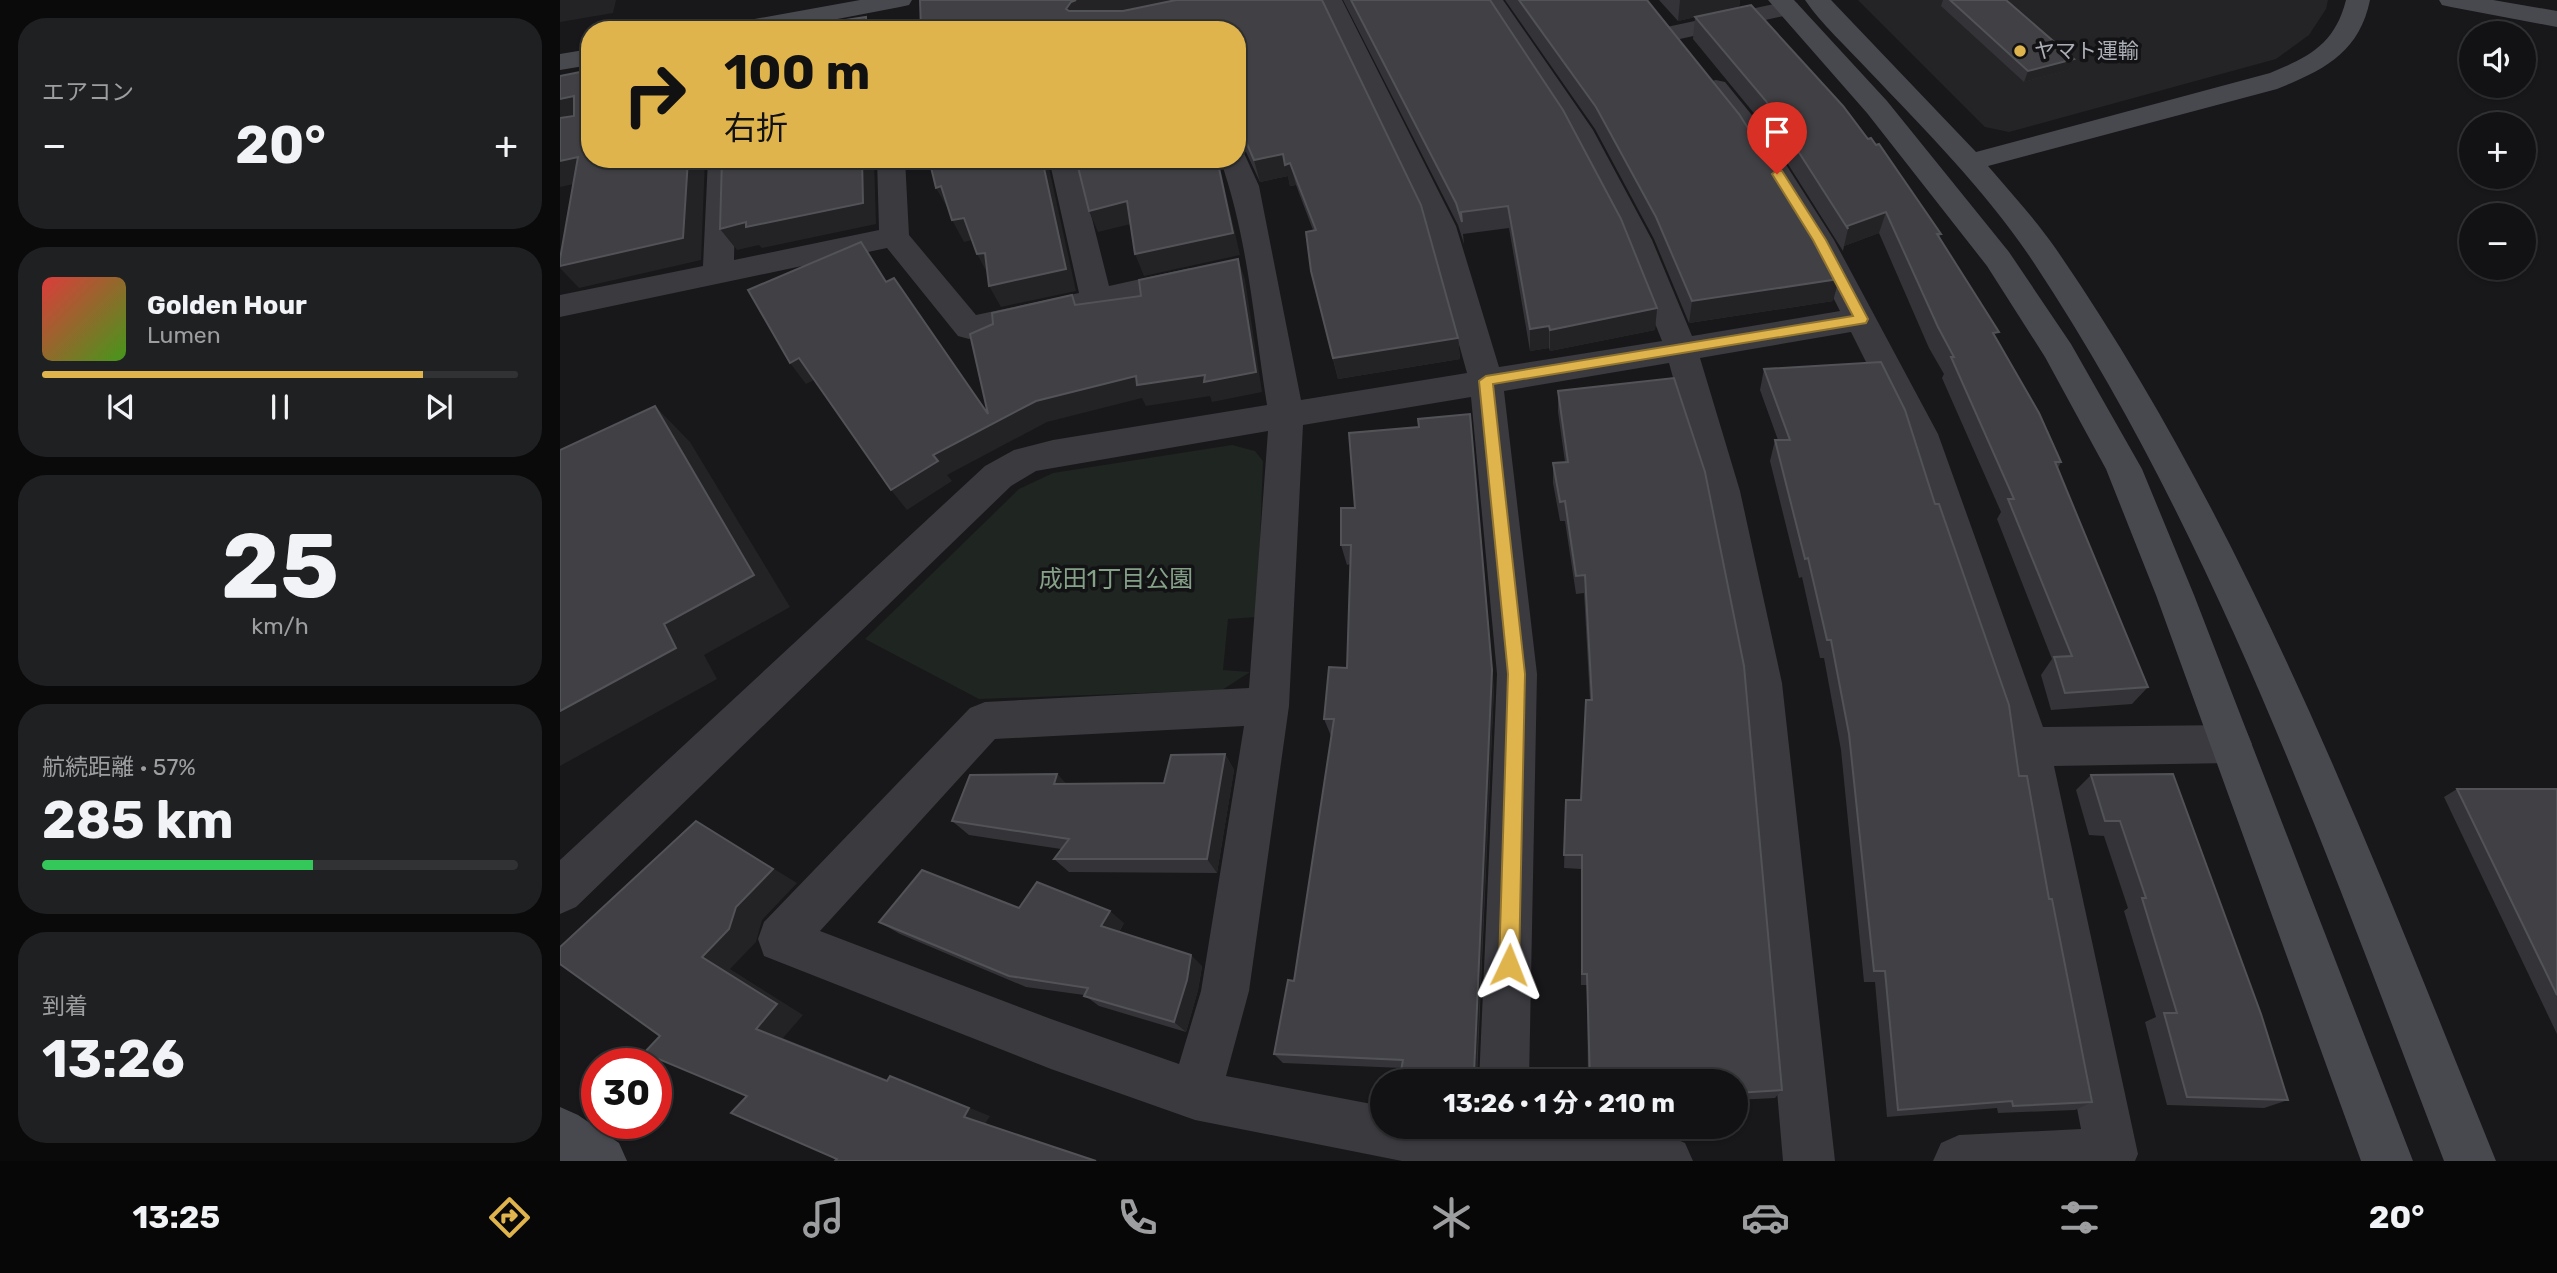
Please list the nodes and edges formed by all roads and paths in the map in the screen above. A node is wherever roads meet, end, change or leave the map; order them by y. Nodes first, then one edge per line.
1 (900, 0) edge
2 (1330, 0) edge
3 (1490, 0) edge
4 (2358, 0) edge
5 (2451, 0) edge
6 (1795, 3) edge
7 (2557, 19) edge
8 (787, 21) edge
9 (581, 58) edge
10 (560, 62) edge
11 (1970, 162) junction
12 (722, 168) edge
13 (891, 168) edge
14 (1065, 168) edge
15 (1237, 168) edge
16 (894, 237) junction
17 (1238, 269) junction
18 (718, 272) junction
19 (1097, 300) junction
20 (560, 306) edge
21 (1862, 319) junction
22 (1681, 348) junction
23 (1486, 381) junction
24 (1286, 415) junction
25 (1268, 706) junction
26 (2231, 744) junction
27 (2029, 747) junction
28 (560, 891) edge
29 (1504, 1069) edge
30 (1195, 1096) junction
31 (560, 1133) edge
32 (1496, 1140) edge
33 (601, 1161) edge
34 (1667, 1161) edge
35 (1809, 1161) edge
36 (1959, 1161) edge
37 (2387, 1161) edge
38 (2470, 1161) edge

1 - 8 street
2 - 23 street
3 - 22 street
4 - 11 street
5 - 7 street
6 - 11 street
6 - 21 street
6 - 26 street
9 - 10 street
11 - 38 street
12 - 18 street
13 - 16 street
14 - 19 street
15 - 17 street
16 - 18 street
16 - 19 street
17 - 19 street
17 - 24 street
18 - 20 street
21 - 22 street
21 - 27 street
22 - 23 street
22 - 35 street
23 - 24 street
23 - 29 street
24 - 25 street
24 - 28 street
25 - 30 street
25 - 30 street
26 - 27 street
26 - 37 street
27 - 36 street
30 - 32 street
31 - 33 street
32 - 34 street

